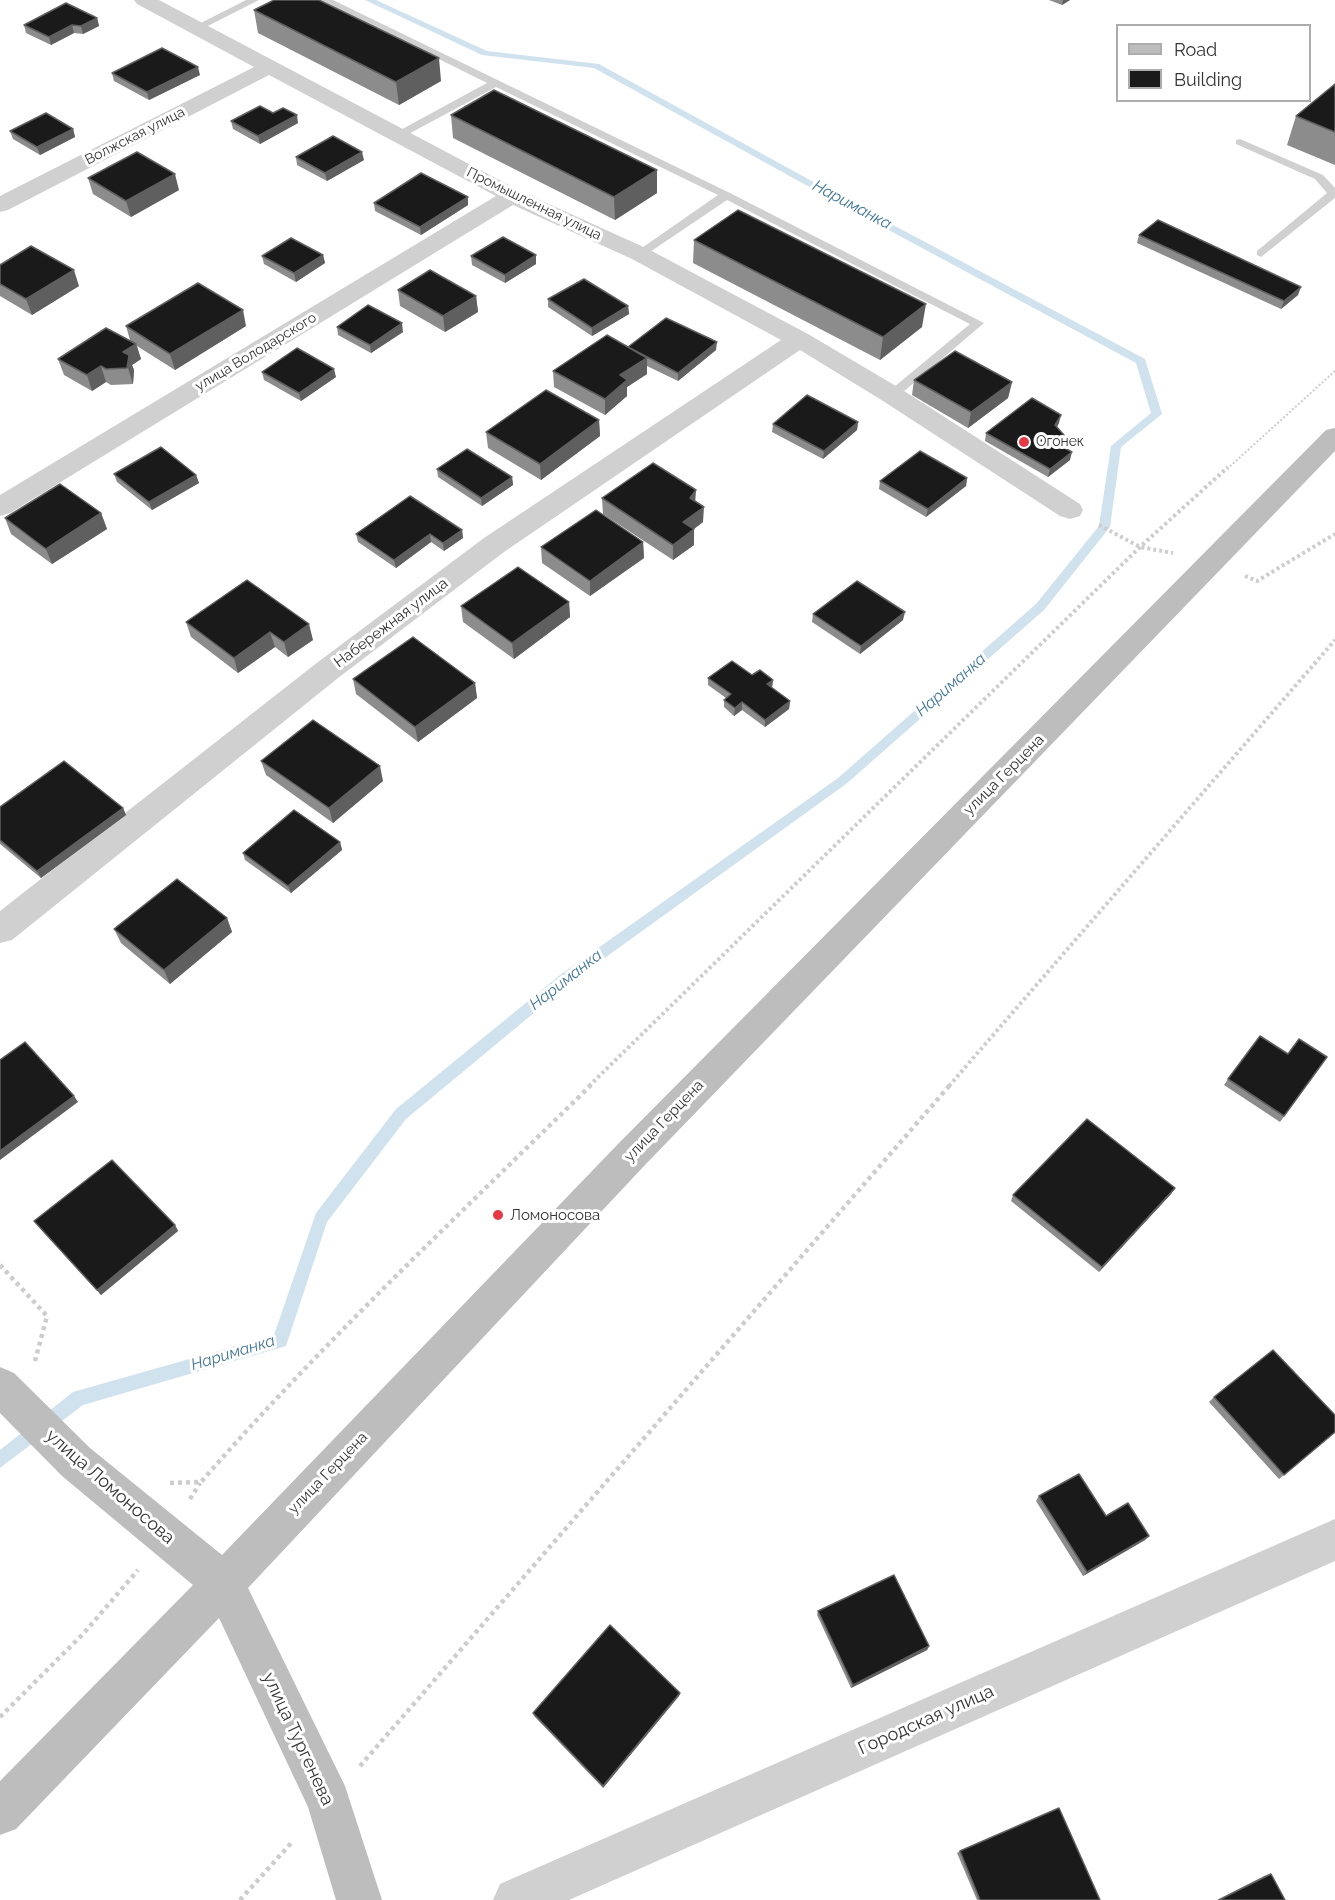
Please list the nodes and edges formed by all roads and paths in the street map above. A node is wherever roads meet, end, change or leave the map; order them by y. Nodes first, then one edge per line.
1 (144, 0) edge
2 (254, 0) edge
3 (325, 0) edge
4 (196, 27) junction
5 (269, 67) junction
6 (497, 82) junction
7 (399, 135) junction
8 (1240, 142) dead end
9 (726, 195) junction
10 (1334, 195) edge
11 (512, 196) junction
12 (0, 205) edge
13 (1261, 253) dead end
14 (640, 254) junction
15 (799, 339) junction
16 (1335, 371) edge
17 (892, 395) junction
18 (1335, 436) edge
19 (0, 507) edge
20 (1070, 510) joint
21 (1335, 534) edge
22 (1140, 547) junction
23 (1214, 561) junction
24 (1335, 640) edge
25 (0, 930) edge
26 (0, 1265) edge
27 (11, 1382) edge
28 (201, 1482) junction
29 (166, 1483) dead end
30 (167, 1536) junction
31 (1335, 1540) edge
32 (224, 1583) junction
33 (0, 1717) edge
34 (329, 1802) junction
35 (0, 1813) edge
36 (240, 1900) edge
37 (359, 1900) edge
38 (516, 1900) edge

1 - 4 street, Промышленная улица
2 - 4 lane
3 - 6 lane
4 - 5 street, Промышленная улица
5 - 7 street, Промышленная улица
5 - 12 street, Волжская улица
6 - 7 lane
6 - 9 lane
7 - 11 street, Промышленная улица
8 - 10 lane
9 - 14 lane
9 - 17 lane
10 - 13 lane
11 - 14 street, Промышленная улица
11 - 19 street, улица Володарского
14 - 15 street, Промышленная улица
15 - 17 street, Промышленная улица
15 - 25 street, Набережная улица
16 - 22 path
17 - 20 street, Промышленная улица
18 - 23 main road, улица Герцена
20 - 22 path
21 - 23 path
22 - 28 path
23 - 32 main road, улица Герцена
24 - 34 path
26 - 27 path
27 - 30 main road, улица Ломоносова
28 - 29 path
28 - 30 path
30 - 32 main road, улица Ломоносова
30 - 33 path
31 - 38 street, Городская улица
32 - 34 main road, улица Тургенева
32 - 35 main road, улица Герцена
34 - 36 path
34 - 37 main road, улица Тургенева

